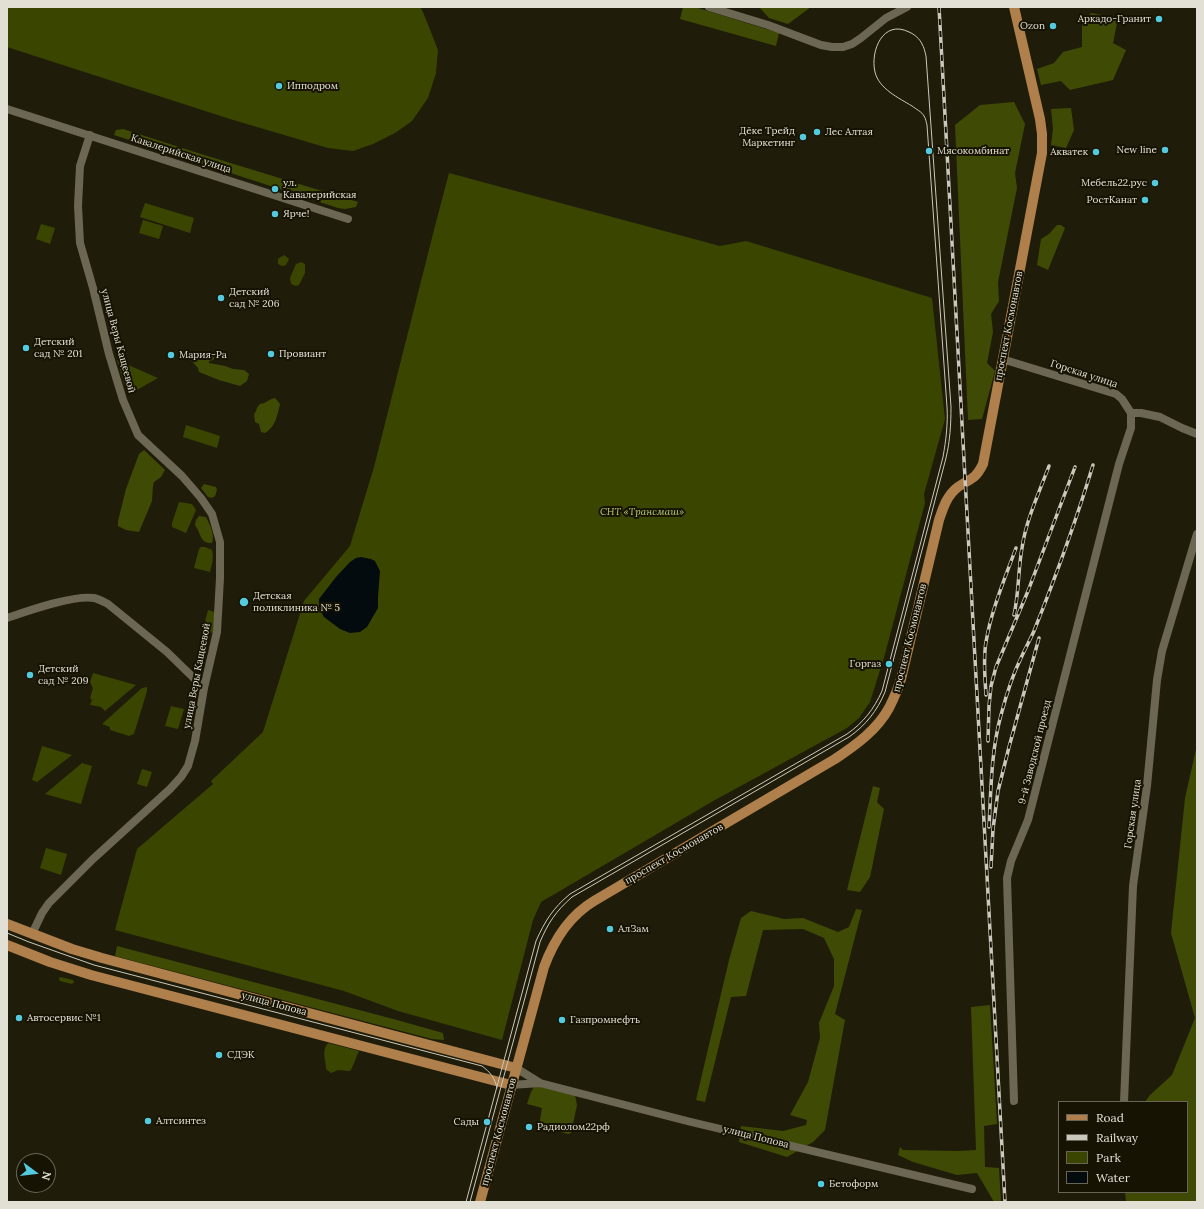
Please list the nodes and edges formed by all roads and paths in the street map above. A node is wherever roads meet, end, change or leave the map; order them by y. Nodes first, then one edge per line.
1 (709, 7) edge
2 (906, 7) edge
3 (1014, 7) edge
4 (7, 109) edge
5 (90, 135) junction
6 (348, 219) dead end
7 (1002, 359) junction
8 (1131, 412) junction
9 (1197, 434) edge
10 (1197, 534) edge
11 (7, 618) edge
12 (204, 688) junction
13 (7, 924) edge
14 (32, 934) junction
15 (7, 945) edge
16 (324, 1017) junction
17 (320, 1035) junction
18 (516, 1068) junction
19 (540, 1082) junction
20 (511, 1085) junction
21 (1124, 1101) edge
22 (1014, 1102) dead end
23 (972, 1189) dead end
24 (480, 1202) edge

1 - 2 street
3 - 7 main road, проспект Космонавтов
4 - 5 street, Кавалерийская улица
5 - 6 street, Кавалерийская улица
5 - 12 street, улица Веры Кащеевой
7 - 8 street, Горская улица
7 - 18 main road, проспект Космонавтов
8 - 9 street
8 - 22 street, 9-й Заводской проезд
10 - 21 street, Горская улица
11 - 12 street
12 - 14 street, улица Веры Кащеевой
13 - 14 main road, улица Попова
14 - 16 main road, улица Попова
15 - 17 main road, улица Попова
16 - 17 main road
16 - 18 main road, улица Попова
17 - 20 main road, улица Попова
18 - 19 street, улица Попова
18 - 20 main road, проспект Космонавтов
19 - 20 street, улица Попова
19 - 23 street, улица Попова
20 - 24 main road, проспект Космонавтов

